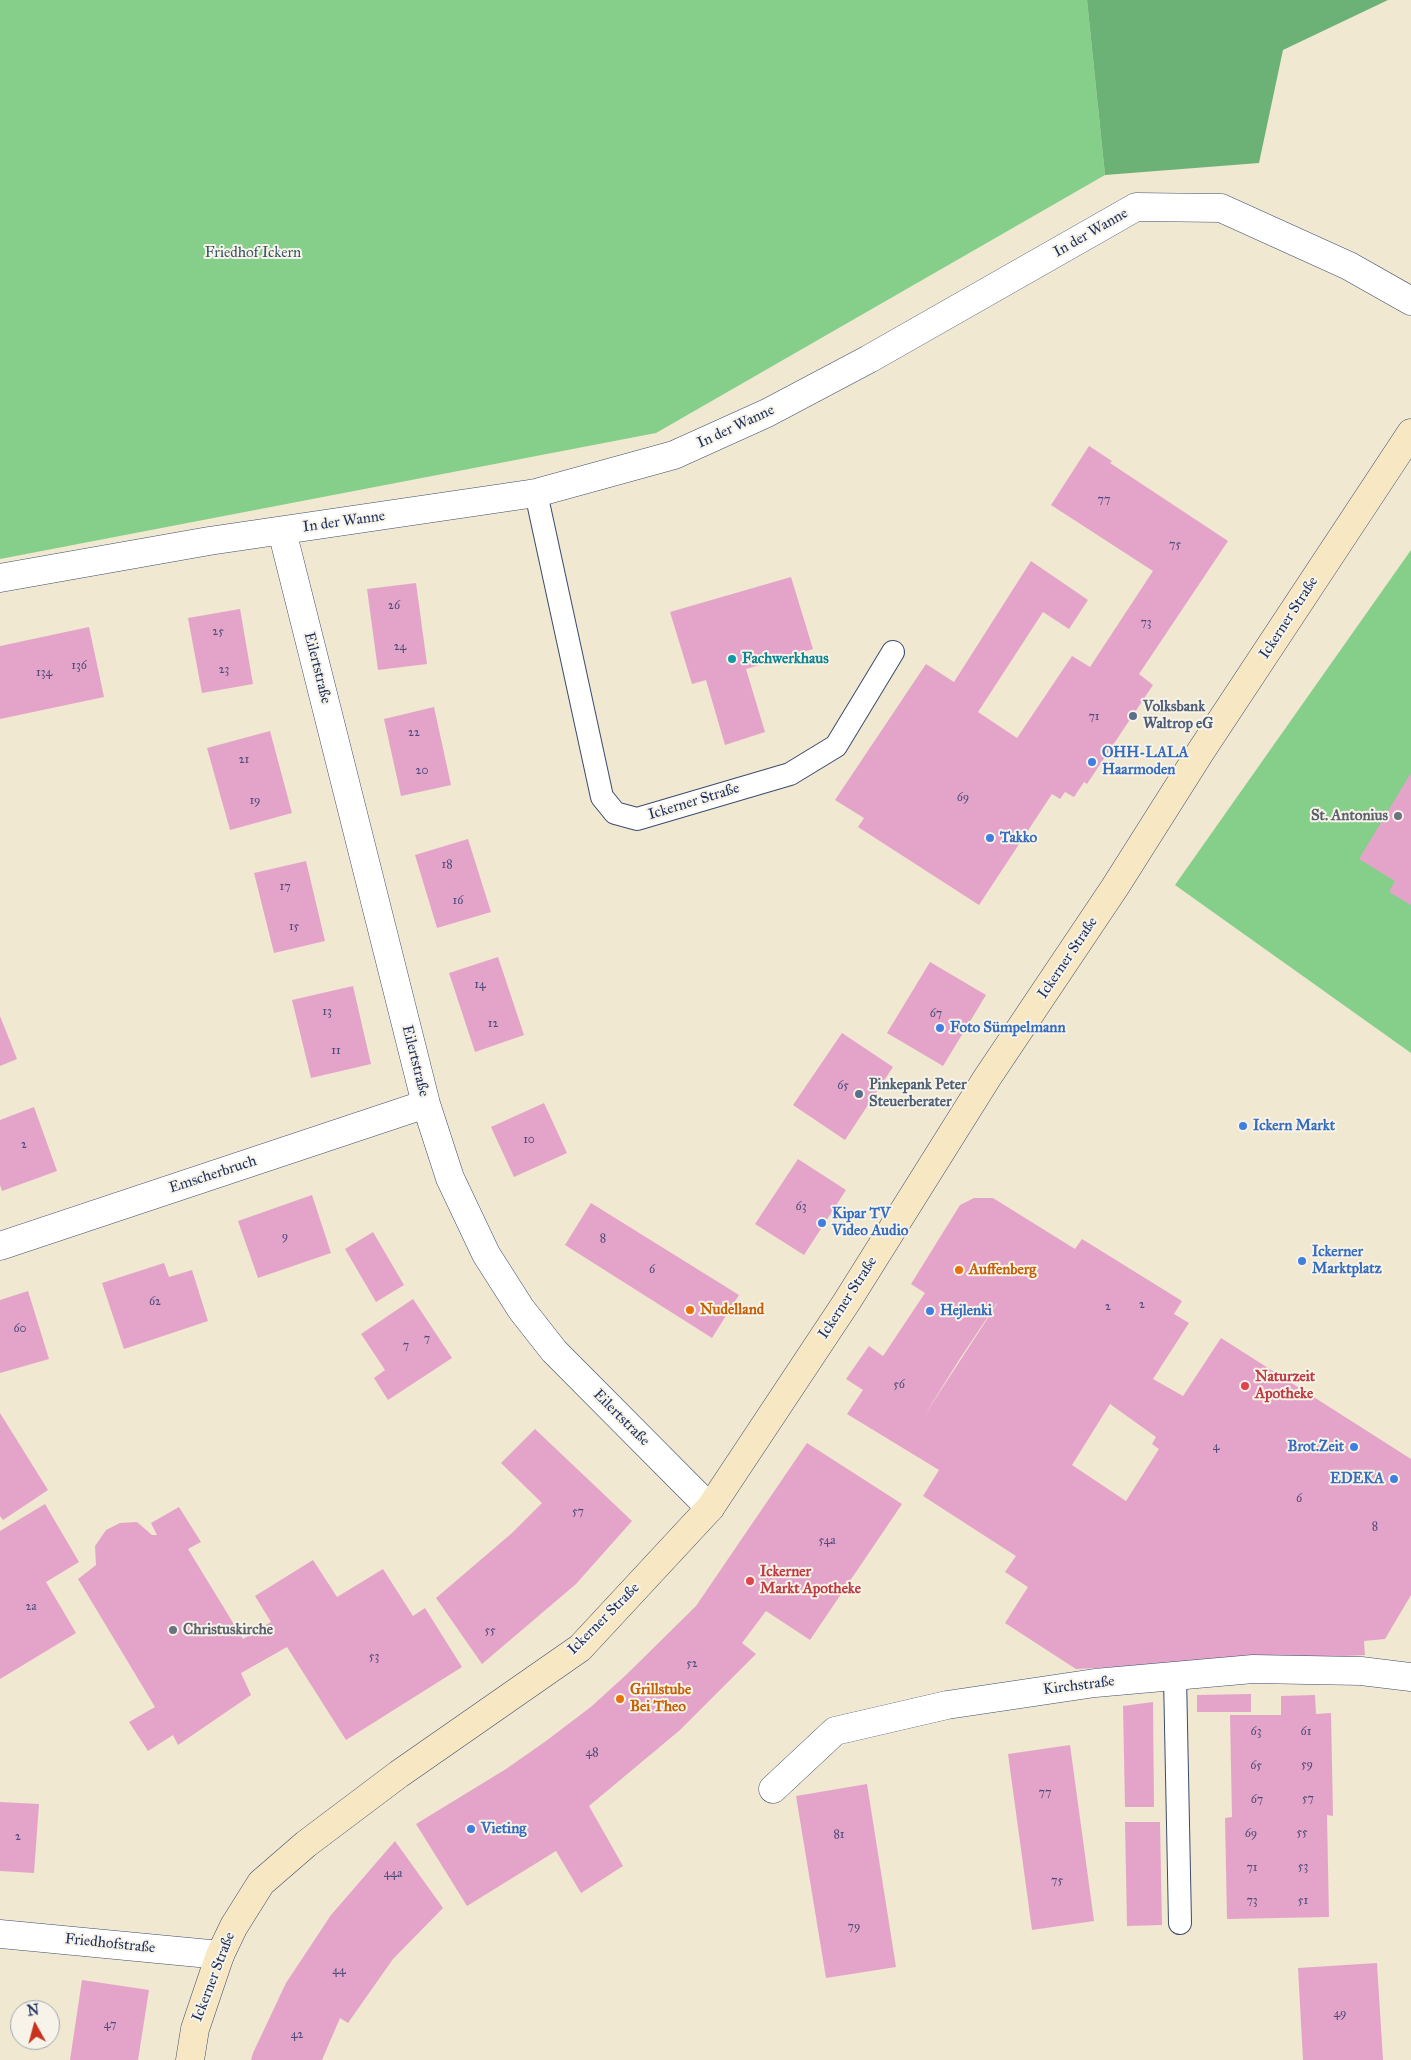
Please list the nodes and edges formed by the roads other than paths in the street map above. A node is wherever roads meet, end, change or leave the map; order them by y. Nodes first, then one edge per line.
1 (1411, 301) edge
2 (1411, 433) edge
3 (536, 493) junction
4 (282, 531) junction
5 (0, 578) edge
6 (893, 652) dead end
7 (426, 1104) junction
8 (0, 1246) edge
9 (710, 1508) junction
10 (1175, 1676) junction
11 (1411, 1677) edge
12 (773, 1789) dead end
13 (1180, 1923) dead end
14 (0, 1934) edge
15 (220, 1955) junction
16 (190, 2060) edge

1 - 3 street, In der Wanne
2 - 9 main road, Ickerner Straße
3 - 4 street, In der Wanne
3 - 6 lane, Ickerner Straße
4 - 5 street, In der Wanne
4 - 7 street, Eilertstraße
7 - 8 street, Emscherbruch
7 - 9 street, Eilertstraße
9 - 15 main road, Ickerner Straße
10 - 11 street, Kirchstraße
10 - 12 street, Kirchstraße
10 - 13 lane
14 - 15 street, Friedhofstraße
15 - 16 main road, Ickerner Straße

